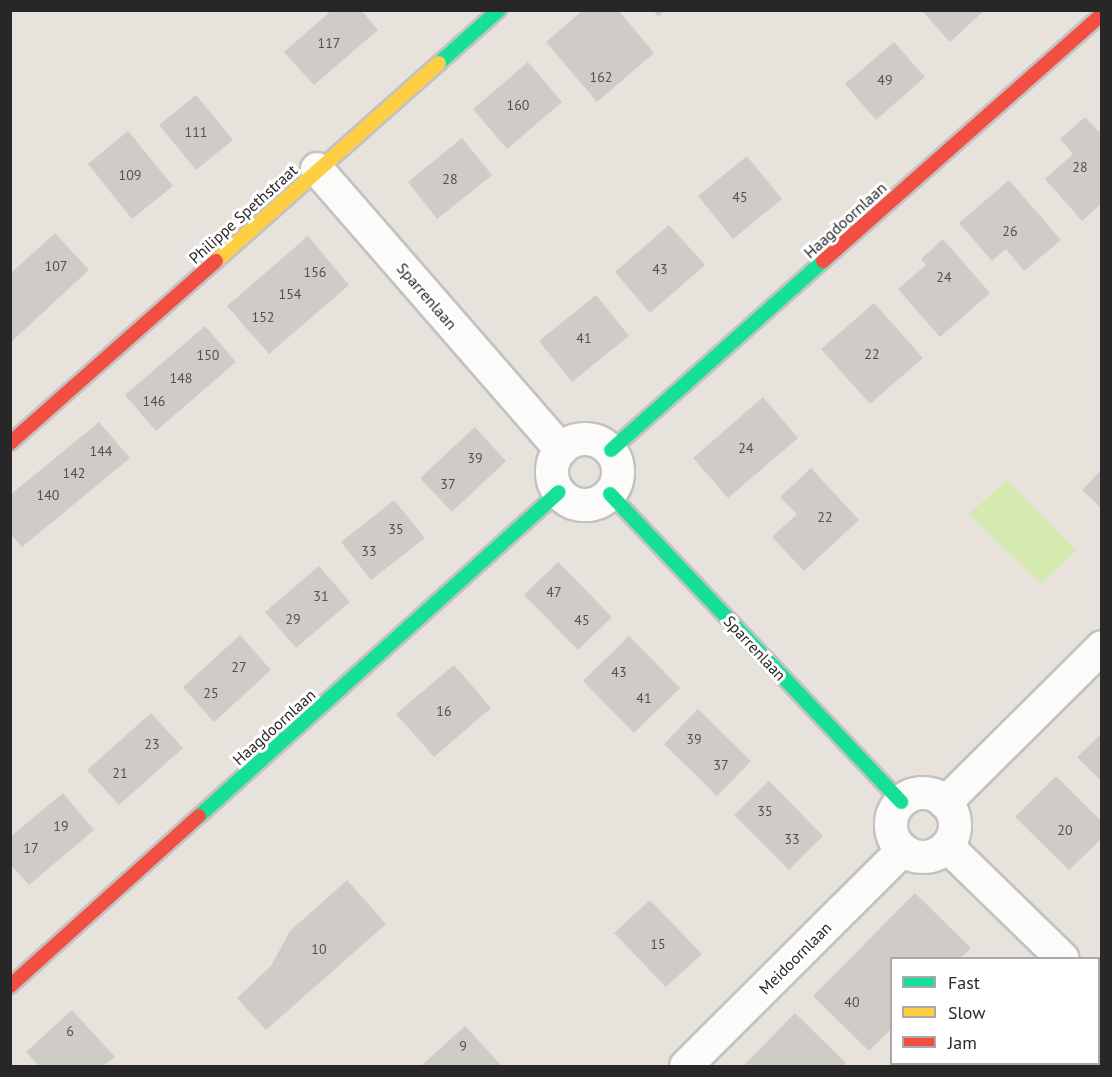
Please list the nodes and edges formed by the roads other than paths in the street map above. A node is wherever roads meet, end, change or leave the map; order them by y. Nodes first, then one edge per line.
1 (499, 10) edge
2 (1101, 14) edge
3 (317, 169) junction
4 (10, 443) edge
5 (561, 450) junction
6 (611, 450) junction
7 (559, 492) junction
8 (610, 494) junction
9 (1101, 646) edge
10 (901, 802) junction
11 (945, 802) junction
12 (947, 846) junction
13 (903, 850) junction
14 (1061, 957) edge
15 (10, 986) edge
16 (686, 1066) edge

1 - 3 street, Philippe Spethstraat
2 - 6 street, Haagdoornlaan
3 - 4 street, Philippe Spethstraat
3 - 5 street, Sparrenlaan
5 - 6 street
5 - 7 street
6 - 8 street
7 - 8 street
7 - 15 street, Haagdoornlaan
8 - 10 street, Sparrenlaan
9 - 11 street
10 - 11 street
10 - 13 street
11 - 12 street
12 - 13 street
12 - 14 street
13 - 16 street, Meidoornlaan

